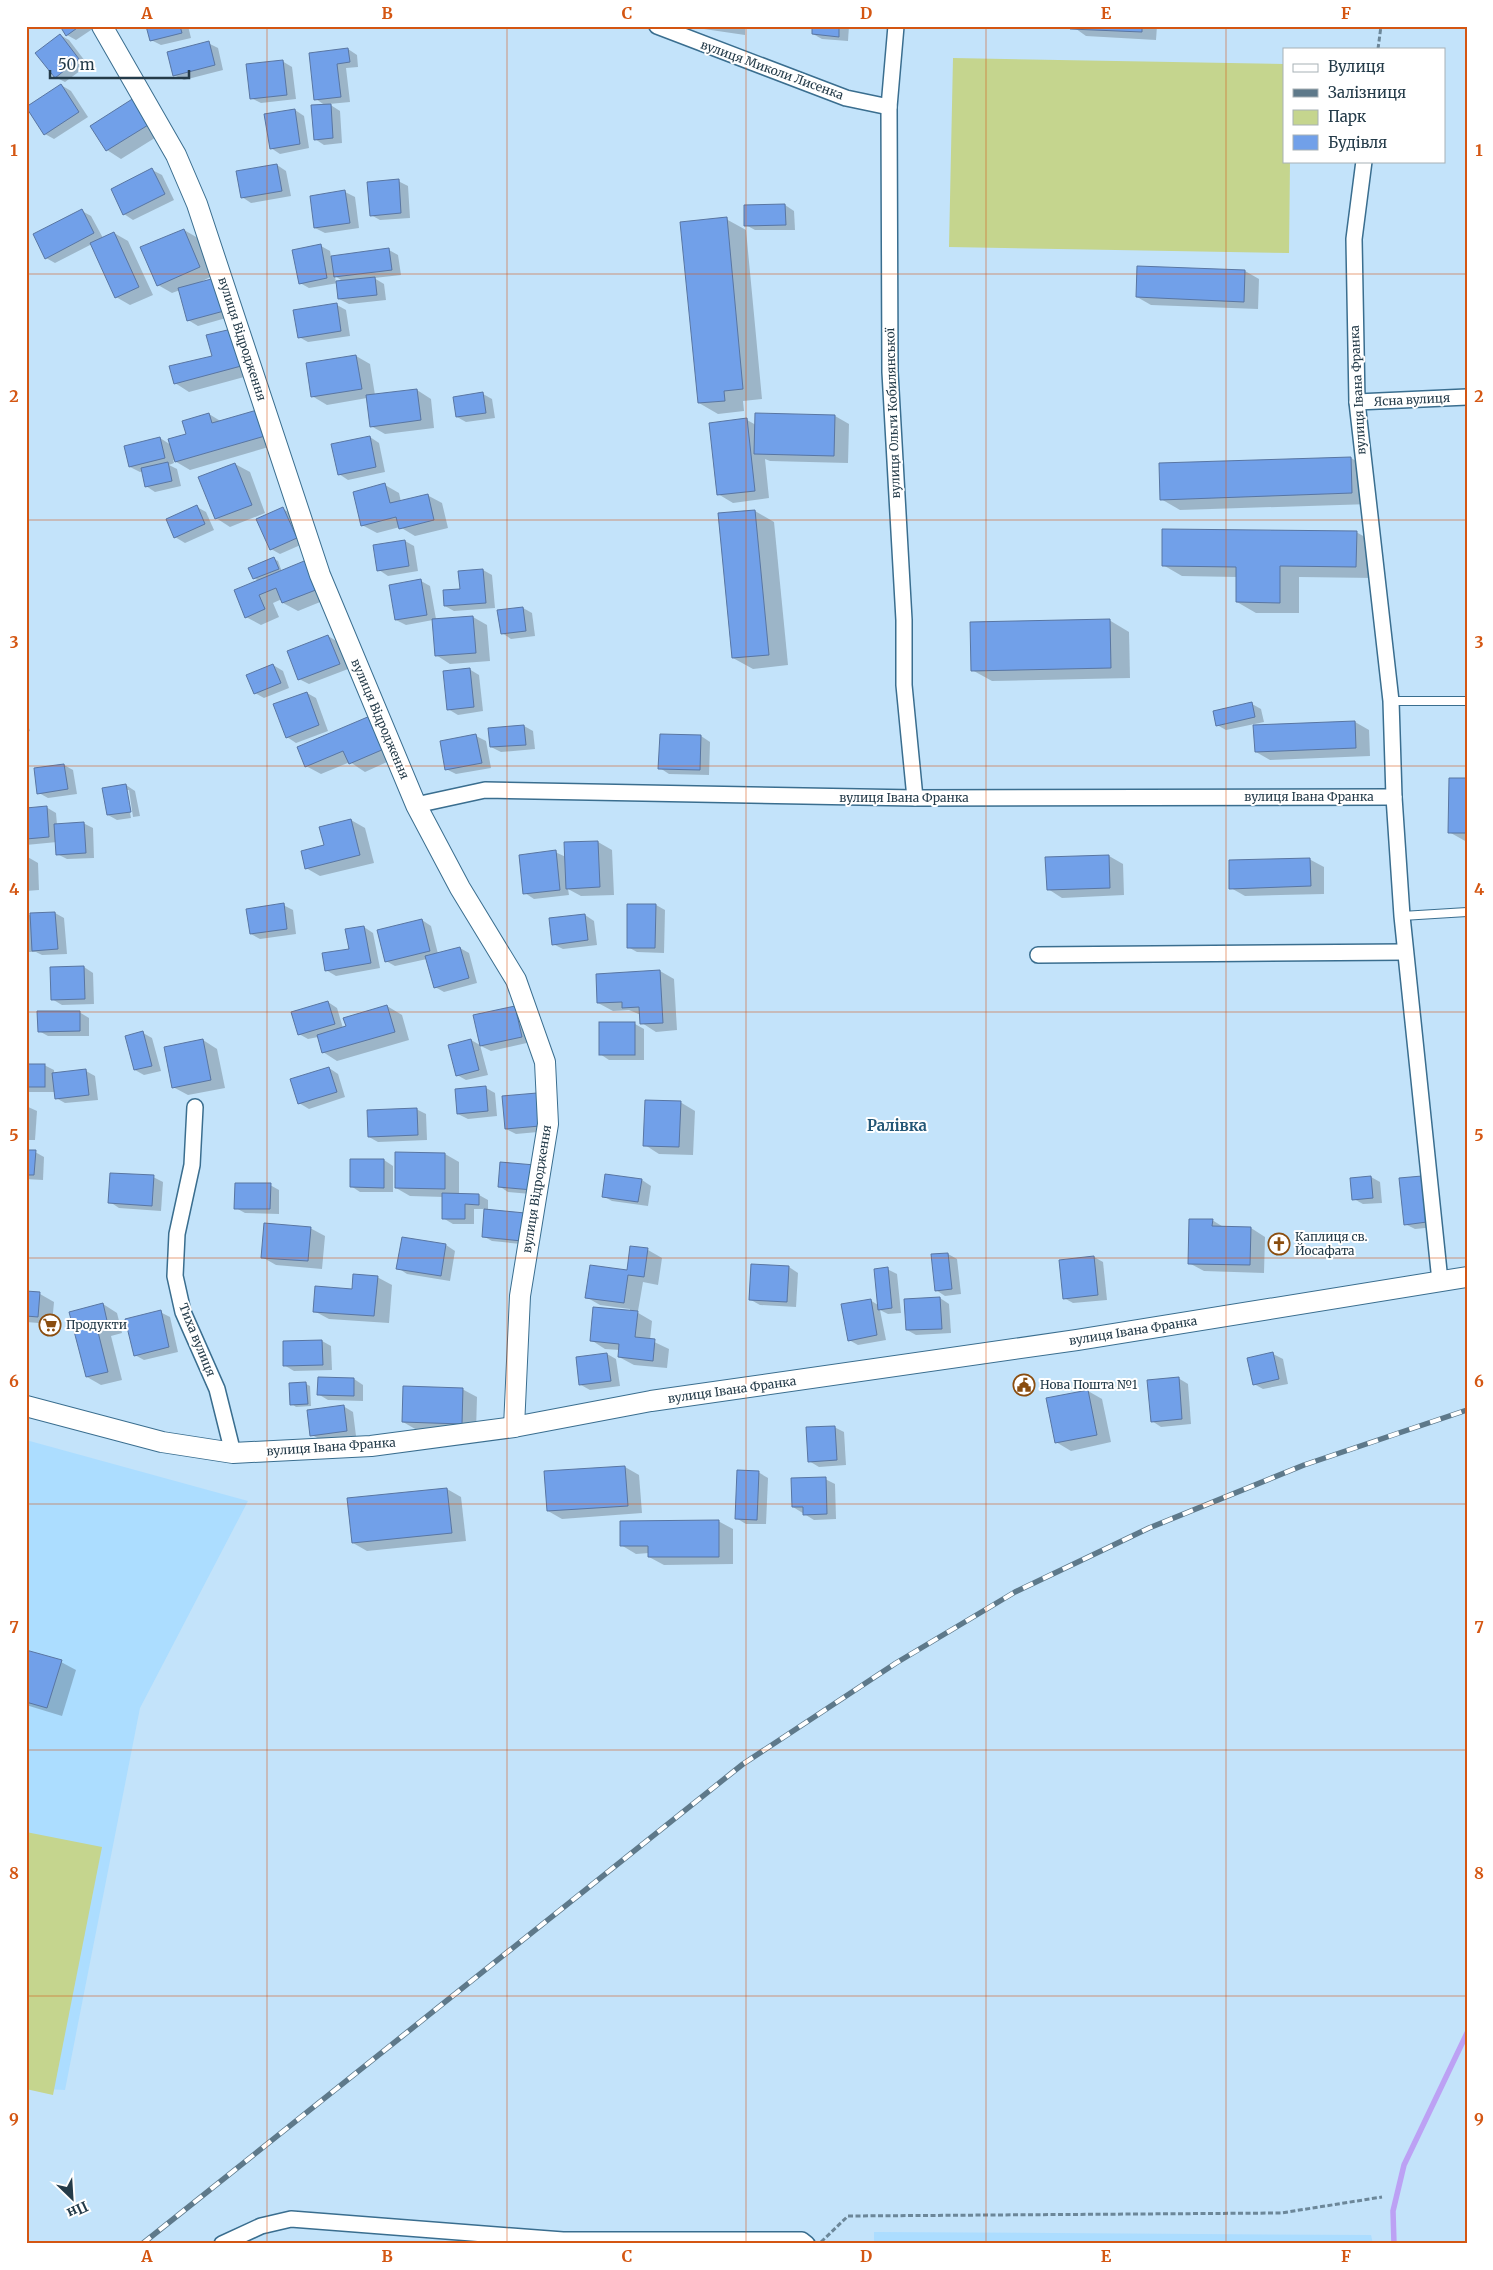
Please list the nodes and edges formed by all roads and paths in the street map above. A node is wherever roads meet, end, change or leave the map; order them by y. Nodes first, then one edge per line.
1 (102, 26) edge
2 (657, 26) edge
3 (896, 26) edge
4 (1381, 26) edge
5 (1378, 48) edge
6 (889, 107) junction
7 (1364, 162) edge
8 (1467, 397) edge
9 (1357, 402) junction
10 (1391, 701) junction
11 (1467, 701) edge
12 (1394, 797) junction
13 (915, 798) junction
14 (416, 805) junction
15 (1467, 912) edge
16 (1402, 916) junction
17 (1405, 952) junction
18 (1038, 956) dead end
19 (195, 1106) dead end
20 (1467, 1277) edge
21 (1440, 1281) junction
22 (26, 1406) edge
23 (514, 1427) junction
24 (233, 1453) junction
25 (1382, 2197) dead end
26 (222, 2244) edge
27 (807, 2244) edge
28 (819, 2244) edge

1 - 14 street, вулиця Відродження
2 - 6 street, вулиця Миколи Лисенка
3 - 6 street, вулиця Ольги Кобилянської
4 - 5 path
6 - 13 street, вулиця Ольги Кобилянської
7 - 9 street, вулиця Івана Франка
8 - 9 street, Ясна вулиця
9 - 10 street, вулиця Івана Франка
10 - 11 lane
10 - 12 street, вулиця Івана Франка
12 - 13 street, вулиця Івана Франка
12 - 16 street, вулиця Івана Франка
13 - 14 street, вулиця Івана Франка
14 - 23 street, вулиця Відродження
15 - 16 lane
16 - 17 street, вулиця Івана Франка
17 - 18 street
17 - 21 street, вулиця Івана Франка
19 - 24 street, Тиха вулиця
20 - 21 street, вулиця Івана Франка
21 - 23 street, вулиця Івана Франка
22 - 24 street, вулиця Івана Франка
23 - 24 street, вулиця Івана Франка
25 - 28 path
26 - 27 street

